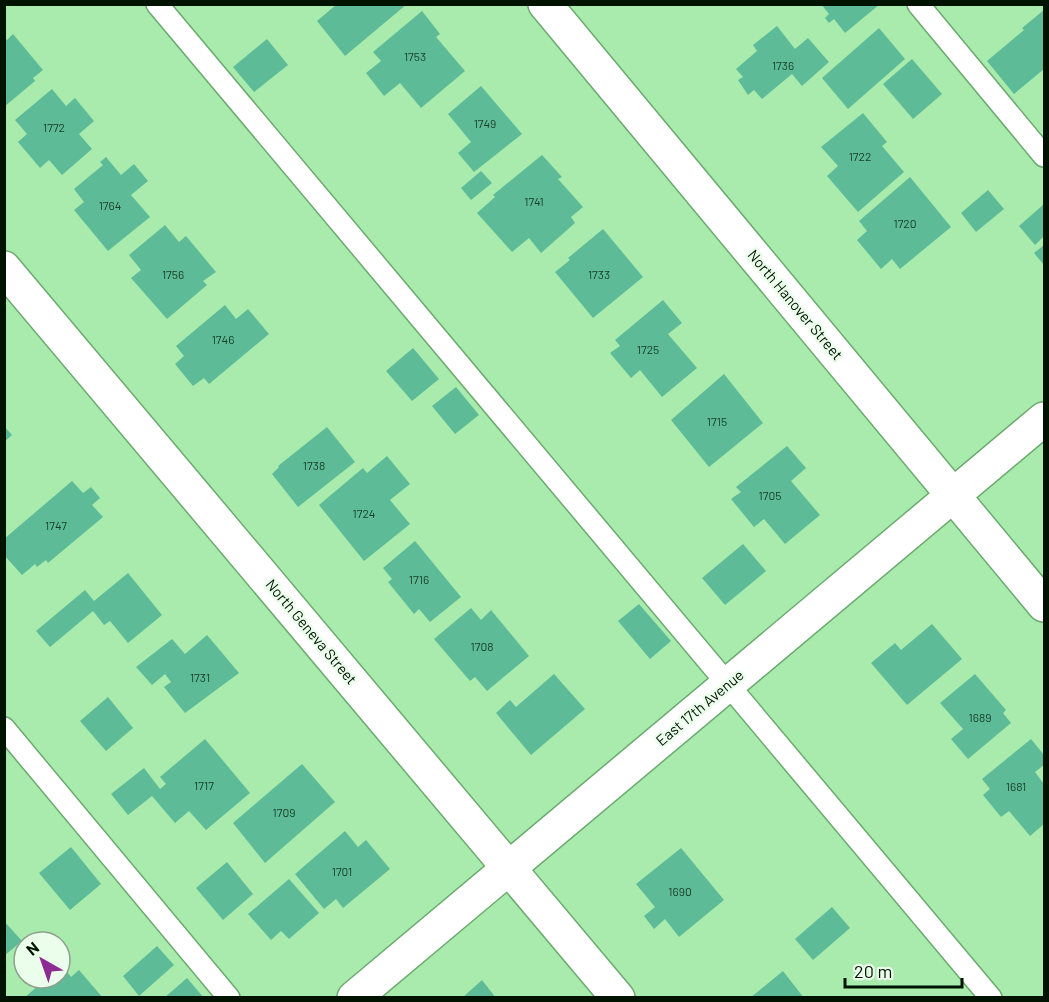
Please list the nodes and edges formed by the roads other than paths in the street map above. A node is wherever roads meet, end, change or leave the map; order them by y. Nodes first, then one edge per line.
1 (157, 4) edge
2 (545, 4) edge
3 (918, 4) edge
4 (1044, 156) edge
5 (4, 268) edge
6 (1044, 419) edge
7 (953, 496) junction
8 (1044, 605) edge
9 (729, 684) junction
10 (4, 728) edge
11 (510, 868) junction
12 (229, 998) edge
13 (354, 998) edge
14 (618, 998) edge
15 (991, 998) edge

1 - 9 lane
2 - 7 street, North Hanover Street
3 - 4 lane
5 - 11 street, North Geneva Street
6 - 7 street, East 17th Avenue
7 - 8 street, North Hanover Street
7 - 9 street, East 17th Avenue
9 - 11 street, East 17th Avenue
9 - 15 lane
10 - 12 lane
11 - 13 street, East 17th Avenue
11 - 14 street, North Geneva Street

